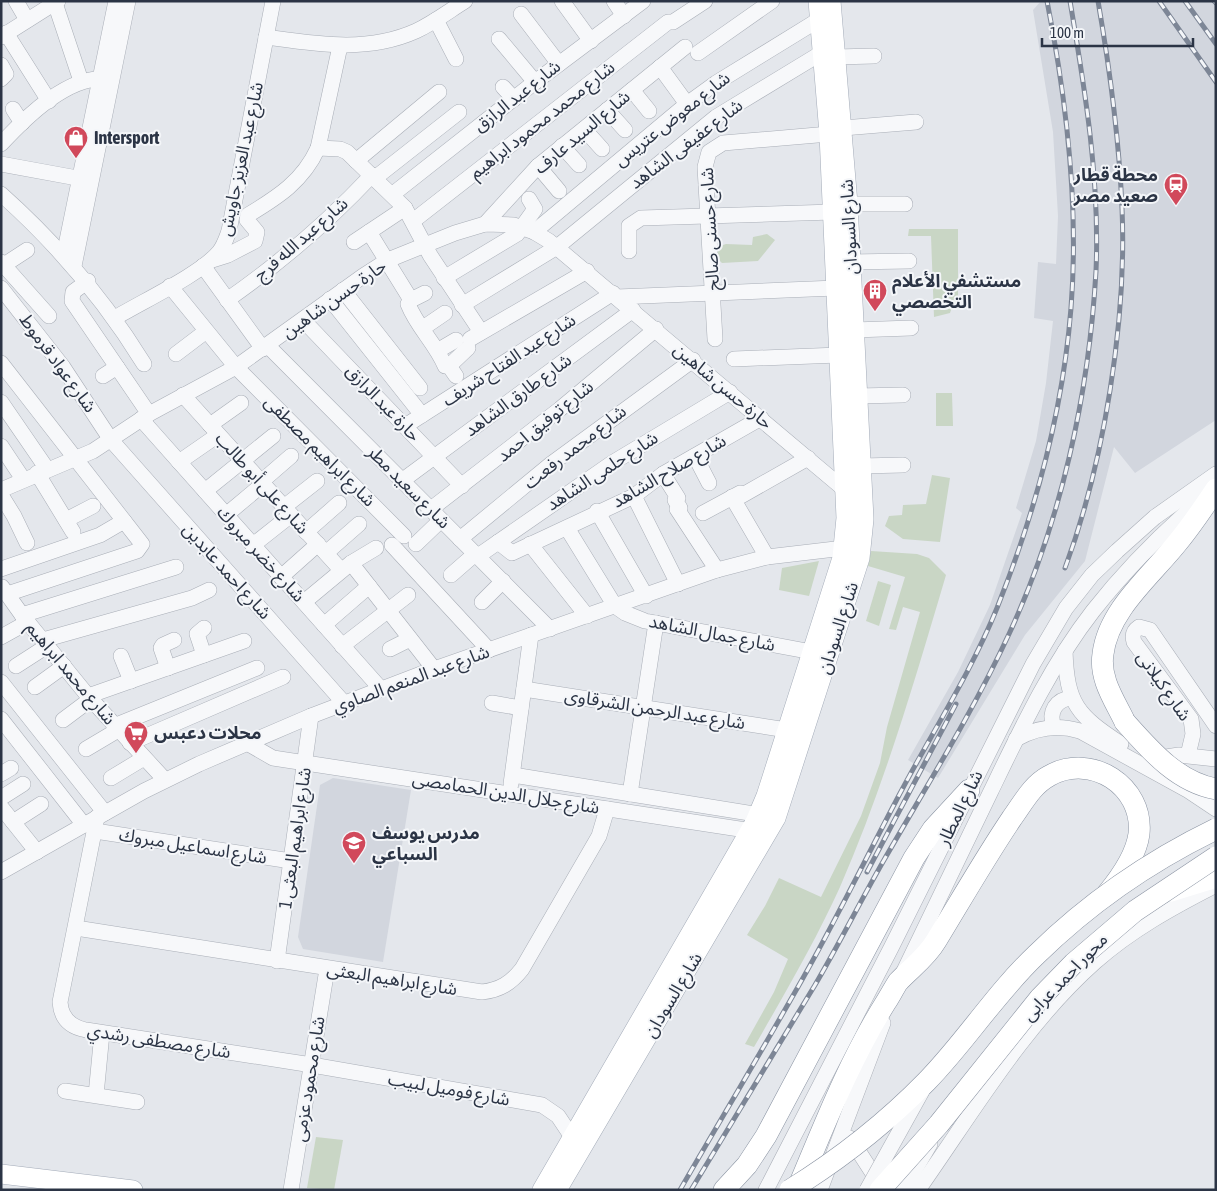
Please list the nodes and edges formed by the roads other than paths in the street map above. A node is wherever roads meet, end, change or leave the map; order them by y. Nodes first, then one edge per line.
1 (16, 1) edge
2 (116, 1) edge
3 (128, 1) edge
4 (273, 1) edge
5 (465, 1) edge
6 (562, 1) edge
7 (614, 1) edge
8 (644, 1) edge
9 (705, 1) edge
10 (772, 1) edge
11 (831, 1) edge
12 (56, 2) edge
13 (819, 10) edge
14 (521, 14) dead end
15 (624, 16) junction
16 (27, 20) junction
17 (436, 20) junction
18 (4, 32) edge
19 (266, 37) junction
20 (499, 39) dead end
21 (590, 41) junction
22 (340, 46) junction
23 (829, 55) junction
24 (874, 56) dead end
25 (456, 59) dead end
26 (559, 64) junction
27 (1, 65) edge
28 (660, 67) junction
29 (106, 78) junction
30 (1, 79) edge
31 (81, 81) junction
32 (535, 82) junction
33 (503, 87) dead end
34 (632, 90) junction
35 (439, 92) dead end
36 (514, 98) junction
37 (49, 100) junction
38 (687, 104) junction
39 (13, 109) dead end
40 (607, 110) junction
41 (650, 111) dead end
42 (459, 112) dead end
43 (22, 122) junction
44 (916, 122) dead end
45 (584, 129) junction
46 (625, 130) dead end
47 (836, 131) junction
48 (1, 144) edge
49 (562, 146) junction
50 (318, 148) junction
51 (602, 148) dead end
52 (356, 161) junction
53 (1, 164) edge
54 (579, 165) dead end
55 (538, 166) junction
56 (374, 176) junction
57 (85, 179) junction
58 (559, 191) dead end
59 (1, 194) edge
60 (393, 194) junction
61 (529, 199) dead end
62 (905, 204) dead end
63 (840, 208) junction
64 (409, 215) junction
65 (708, 216) junction
66 (485, 224) junction
67 (529, 230) junction
68 (369, 232) junction
69 (354, 242) dead end
70 (424, 245) junction
71 (557, 247) junction
72 (27, 250) dead end
73 (629, 251) dead end
74 (388, 260) junction
75 (69, 261) junction
76 (909, 261) dead end
77 (850, 262) junction
78 (207, 263) junction
79 (2, 264) edge
80 (587, 271) junction
81 (444, 278) junction
82 (88, 282) junction
83 (170, 286) junction
84 (1, 288) edge
85 (836, 288) junction
86 (343, 290) junction
87 (425, 293) dead end
88 (713, 293) junction
89 (615, 295) junction
90 (330, 299) junction
91 (227, 300) junction
92 (411, 300) junction
93 (462, 305) junction
94 (633, 310) junction
95 (445, 313) dead end
96 (49, 316) dead end
97 (115, 318) junction
98 (303, 320) junction
99 (422, 328) junction
100 (911, 328) dead end
101 (656, 329) junction
102 (854, 330) junction
103 (206, 332) junction
104 (715, 339) dead end
105 (469, 340) junction
106 (265, 348) junction
107 (439, 350) junction
108 (176, 354) dead end
109 (839, 355) junction
110 (693, 360) junction
111 (734, 360) dead end
112 (1, 363) edge
113 (144, 364) dead end
114 (118, 367) junction
115 (236, 367) junction
116 (103, 376) dead end
117 (420, 388) dead end
118 (730, 392) junction
119 (183, 395) junction
120 (857, 396) junction
121 (902, 396) dead end
122 (1, 402) edge
123 (241, 403) dead end
124 (422, 415) junction
125 (145, 416) junction
126 (764, 421) junction
127 (405, 426) junction
128 (214, 430) junction
129 (272, 436) dead end
130 (111, 440) junction
131 (1, 446) edge
132 (291, 456) dead end
133 (434, 456) junction
134 (695, 456) junction
135 (808, 458) junction
136 (75, 460) junction
137 (179, 462) junction
138 (242, 462) junction
139 (903, 465) dead end
140 (860, 466) junction
141 (36, 474) junction
142 (663, 474) junction
143 (1216, 474) edge
144 (402, 480) junction
145 (317, 481) dead end
146 (262, 483) junction
147 (709, 483) dead end
148 (462, 486) junction
149 (1216, 488) edge
150 (1, 490) edge
151 (845, 490) junction
152 (205, 491) junction
153 (1, 495) edge
154 (634, 496) junction
155 (732, 497) junction
156 (339, 503) dead end
157 (93, 506) dead end
158 (288, 511) junction
159 (598, 511) junction
160 (703, 513) dead end
161 (226, 515) junction
162 (436, 515) junction
163 (124, 521) junction
164 (359, 524) dead end
165 (567, 528) junction
166 (306, 532) junction
167 (460, 539) junction
168 (410, 540) joint
169 (498, 542) junction
170 (27, 543) dead end
171 (530, 544) junction
172 (253, 545) junction
173 (392, 545) dead end
174 (376, 548) dead end
175 (844, 548) junction
176 (322, 549) junction
177 (476, 555) junction
178 (767, 557) junction
179 (176, 567) dead end
180 (346, 567) junction
181 (1, 569) edge
182 (717, 570) junction
183 (451, 575) dead end
184 (281, 577) junction
185 (503, 581) junction
186 (678, 584) junction
187 (369, 586) junction
188 (209, 590) dead end
189 (408, 595) dead end
190 (646, 596) junction
191 (5, 597) edge
192 (304, 602) junction
193 (482, 602) dead end
194 (615, 606) junction
195 (388, 611) junction
196 (587, 616) junction
197 (25, 619) junction
198 (656, 623) junction
199 (324, 625) junction
200 (204, 628) dead end
201 (550, 628) junction
202 (531, 635) junction
203 (826, 635) junction
204 (1, 638) edge
205 (410, 639) junction
206 (174, 640) dead end
207 (244, 641) dead end
208 (45, 643) junction
209 (342, 646) junction
210 (390, 649) dead end
211 (488, 650) junction
212 (1066, 651) junction
213 (812, 652) junction
214 (204, 655) junction
215 (121, 656) dead end
216 (16, 666) dead end
217 (64, 666) junction
218 (168, 668) junction
219 (257, 668) dead end
220 (434, 669) junction
221 (283, 677) dead end
222 (131, 681) junction
223 (1, 682) edge
224 (35, 687) dead end
225 (381, 689) junction
226 (524, 689) junction
227 (89, 697) junction
228 (1072, 698) junction
229 (344, 703) junction
230 (492, 704) dead end
231 (521, 708) junction
232 (643, 708) junction
233 (311, 716) junction
234 (1, 719) edge
235 (64, 720) dead end
236 (1216, 726) edge
237 (1054, 727) junction
238 (116, 728) junction
239 (787, 730) junction
240 (1016, 739) junction
241 (130, 743) junction
242 (247, 743) junction
243 (86, 749) dead end
244 (1188, 755) junction
245 (144, 758) junction
246 (1216, 759) edge
247 (306, 762) junction
248 (513, 775) junction
249 (111, 778) dead end
250 (165, 780) junction
251 (23, 784) dead end
252 (1216, 789) edge
253 (969, 790) junction
254 (510, 793) junction
255 (630, 794) junction
256 (1, 798) edge
257 (676, 802) junction
258 (41, 804) dead end
259 (1, 807) edge
260 (607, 809) junction
261 (1216, 809) edge
262 (672, 818) junction
263 (95, 821) junction
264 (13, 822) junction
265 (763, 824) junction
266 (1216, 829) edge
267 (37, 852) junction
268 (1216, 857) edge
269 (291, 861) junction
270 (2, 871) edge
271 (1215, 883) edge
272 (1106, 896) junction
273 (1156, 896) junction
274 (76, 928) junction
275 (277, 961) junction
276 (327, 969) junction
277 (898, 982) junction
278 (102, 1033) junction
279 (312, 1065) junction
280 (927, 1081) junction
281 (65, 1090) dead end
282 (96, 1095) junction
283 (137, 1102) dead end
284 (939, 1124) junction
285 (843, 1126) junction
286 (572, 1137) junction
287 (1, 1174) edge
288 (133, 1190) edge
289 (291, 1190) edge
290 (542, 1190) edge
291 (557, 1190) edge
292 (724, 1190) edge
293 (766, 1190) edge
294 (790, 1190) edge
295 (797, 1190) edge
296 (820, 1190) edge
297 (866, 1190) edge
298 (882, 1190) edge
299 (903, 1190) edge
300 (918, 1190) edge

1 - 16 street
2 - 29 street
3 - 29 street
4 - 19 street, شارع عبد العزيز جاويش
5 - 17 street
6 - 21 street
7 - 15 street
8 - 15 street, شارع عبد الرازق
9 - 64 street, شارع محمد محمود ابراهيم
10 - 28 street, شارع السيد عارف
11 - 23 main road, شارع السودان
12 - 16 street
12 - 31 street
13 - 23 main road, شارع السودان
13 - 38 street, شارع معوض عتريس
14 - 26 street
15 - 21 street, شارع عبد الرازق
16 - 18 street
17 - 22 street
17 - 25 street
18 - 37 street
19 - 22 street
19 - 78 street, شارع عبد العزيز جاويش
20 - 32 street
21 - 26 street, شارع عبد الرازق
22 - 50 street
23 - 24 street
23 - 47 main road, شارع السودان
23 - 71 street, شارع عفيفى الشاهد
26 - 32 street, شارع عبد الرازق
27 - 30 street
28 - 34 street, شارع السيد عارف
28 - 38 street
29 - 31 street
29 - 57 street
31 - 37 street
32 - 36 street, شارع عبد الرازق
33 - 36 street
34 - 40 street, شارع السيد عارف
34 - 41 street
35 - 52 street
36 - 60 street, شارع عبد الرازق
37 - 43 street
38 - 67 street, شارع معوض عتريس
39 - 43 street
40 - 45 street, شارع السيد عارف
40 - 46 street
42 - 56 street, شارع عبد الله فرج
43 - 48 street
44 - 47 street, شارع حسنى صالح
45 - 49 street, شارع السيد عارف
45 - 51 street
47 - 63 main road, شارع السودان
47 - 65 street, شارع حسنى صالح
49 - 54 street
49 - 55 street, شارع السيد عارف
50 - 52 street
50 - 78 street
52 - 56 street
53 - 57 street
55 - 58 street
55 - 66 street, شارع السيد عارف
56 - 60 street
56 - 91 street, شارع عبد الله فرج
57 - 75 street
59 - 75 street
60 - 64 street
61 - 67 street
62 - 63 street
63 - 65 street
63 - 77 main road, شارع السودان
63 - 85 main road, شارع السودان
64 - 68 street, شارع محمد محمود ابراهيم
64 - 70 street
65 - 73 street
65 - 88 street, شارع حسنى صالح
66 - 67 street, حارة حسن شاهين
66 - 70 street, حارة حسن شاهين
67 - 71 street, حارة حسن شاهين
67 - 81 street, شارع معوض عتريس
68 - 69 street, شارع محمد محمود ابراهيم
68 - 74 street
70 - 74 street, حارة حسن شاهين
70 - 81 street
71 - 80 street, حارة حسن شاهين
71 - 93 street, شارع عفيفى الشاهد
72 - 79 street
74 - 86 street, حارة حسن شاهين
74 - 92 street
75 - 82 street
76 - 77 street
77 - 102 main road, شارع السودان
78 - 83 street, شارع عبد العزيز جاويش
78 - 91 street, شارع سعيد مطر
79 - 96 street
80 - 89 street, حارة حسن شاهين
80 - 105 street
81 - 93 street
82 - 97 street
82 - 114 street, شارع خضر مبروك
83 - 97 street, شارع عبد العزيز جاويش
83 - 103 street, شارع ابراهيم مصطفى
84 - 130 street, شارع عواد قرموط
85 - 88 street
85 - 109 main road, شارع السودان
86 - 90 street, حارة حسن شاهين
86 - 117 street
87 - 92 street
88 - 89 street
88 - 104 street, شارع حسنى صالح
89 - 94 street, حارة حسن شاهين
89 - 124 street, شارع عبد الفتاح شريف
90 - 98 street, حارة حسن شاهين
90 - 124 street
91 - 106 street, شارع سعيد مطر
92 - 99 street
93 - 105 street
94 - 101 street, حارة حسن شاهين
94 - 133 street, شارع طارق الشاهد
95 - 99 street
97 - 113 street
98 - 106 street, حارة حسن شاهين
98 - 127 street, حارة عبد الرازق
99 - 107 street
100 - 102 street
101 - 110 street, حارة حسن شاهين
101 - 148 street, شارع توفيق احمد
102 - 120 main road, شارع السودان
103 - 108 street
103 - 115 street, شارع ابراهيم مصطفى
105 - 107 street
105 - 107 street
106 - 115 street, حارة حسن شاهين
106 - 144 street, شارع سعيد مطر
109 - 111 street
109 - 151 main road, شارع السودان
110 - 118 street, حارة حسن شاهين
110 - 167 street, شارع محمد رفعت
112 - 136 street
114 - 116 street
114 - 125 street, شارع خضر مبروك
115 - 119 street, حارة حسن شاهين
115 - 168 street, شارع ابراهيم مصطفى
118 - 126 street, حارة حسن شاهين
118 - 169 street, شارع حلمى الشاهد
119 - 125 street, حارة حسن شاهين
119 - 128 street, شارع على أبو طالب
120 - 121 street
120 - 140 main road, شارع السودان
122 - 141 street
123 - 128 street
124 - 127 street, شارع عبد الفتاح شريف
125 - 130 street, حارة حسن شاهين
125 - 137 street, شارع خضر مبروك
126 - 134 street, شارع صلاح الشاهد
126 - 135 street, حارة حسن شاهين
127 - 133 street, حارة عبد الرازق
128 - 137 street
128 - 138 street, شارع على أبو طالب
129 - 138 street
130 - 136 street, حارة حسن شاهين
130 - 229 street, شارع احمد عابدين
131 - 141 street
132 - 146 street
133 - 144 street, شارع طارق الشاهد
133 - 148 street, حارة عبد الرازق
134 - 142 street, شارع صلاح الشاهد
134 - 147 street
135 - 151 street, حارة حسن شاهين
135 - 155 street
136 - 141 street, حارة حسن شاهين
136 - 163 street
137 - 152 street, شارع خضر مبروك
138 - 146 street, شارع على أبو طالب
138 - 152 street
139 - 140 street
140 - 203 main road, شارع السودان
141 - 150 street, حارة حسن شاهين
141 - 157 street
142 - 154 street, شارع صلاح الشاهد
142 - 182 street
143 - 253 street, شارع المطار
144 - 162 street, شارع سعيد مطر
145 - 158 street
146 - 158 street, شارع على أبو طالب
146 - 161 street
148 - 162 street, شارع توفيق احمد
149 - 212 street, شارع المطار
149 - 252 highway, bridge
151 - 175 main road, شارع السودان
152 - 161 street, شارع خضر مبروك
153 - 170 street
154 - 159 street, شارع صلاح الشاهد
154 - 186 street
155 - 160 street
155 - 178 street
156 - 166 street
158 - 166 street, شارع على أبو طالب
158 - 172 street
159 - 165 street, شارع صلاح الشاهد
159 - 190 street
161 - 172 street, شارع خضر مبروك
162 - 167 street, شارع سعيد مطر
162 - 168 street, شارع توفيق احمد
163 - 181 street
163 - 191 street
164 - 176 street
165 - 171 street, شارع صلاح الشاهد
165 - 194 street
166 - 176 street, شارع على أبو طالب
167 - 177 street, شارع سعيد مطر
169 - 171 street, شارع صلاح الشاهد
169 - 177 street, شارع حلمى الشاهد
171 - 196 street
172 - 184 street, شارع خضر مبروك
173 - 211 street
174 - 180 street
175 - 178 street, شارع عبد المنعم الصاوي
175 - 203 main road, شارع السودان
176 - 180 street, شارع على أبو طالب
176 - 184 street
177 - 183 street, شارع حلمى الشاهد
177 - 185 street, شارع سعيد مطر
178 - 182 street, شارع عبد المنعم الصاوي
179 - 197 street
180 - 187 street, شارع على أبو طالب
180 - 192 street
182 - 186 street, شارع عبد المنعم الصاوي
184 - 192 street, شارع خضر مبروك
185 - 193 street
185 - 201 street, شارع سعيد مطر
186 - 190 street, شارع عبد المنعم الصاوي
187 - 195 street, شارع على أبو طالب
187 - 199 street
188 - 208 street
189 - 195 street
190 - 194 street, شارع عبد المنعم الصاوي
191 - 197 street, شارع محمد ابراهيم
192 - 199 street, شارع خضر مبروك
194 - 196 street, شارع عبد المنعم الصاوي
194 - 198 street, شارع جمال الشاهد
195 - 205 street, شارع على أبو طالب
195 - 209 street
196 - 201 street, شارع عبد المنعم الصاوي
197 - 204 street
197 - 208 street, شارع محمد ابراهيم
198 - 213 street, شارع جمال الشاهد
198 - 232 street
199 - 209 street, شارع خضر مبروك
200 - 214 street
201 - 202 street, شارع عبد المنعم الصاوي
202 - 211 street, شارع عبد المنعم الصاوي
202 - 226 street
203 - 213 main road, شارع السودان
203 - 265 main road, شارع السودان
205 - 210 street
205 - 220 street, شارع على أبو طالب
206 - 218 street
207 - 214 street
208 - 216 street
208 - 217 street, شارع محمد ابراهيم
209 - 225 street, شارع خضر مبروك
211 - 220 street, شارع عبد المنعم الصاوي
212 - 228 street
212 - 240 street, شارع المطار
213 - 239 main road, شارع السودان
214 - 218 street
215 - 222 street
217 - 224 street
217 - 227 street, شارع محمد ابراهيم
218 - 222 street
219 - 238 street
220 - 225 street, شارع عبد المنعم الصاوي
221 - 241 street
222 - 227 street
223 - 263 street
225 - 229 street, شارع عبد المنعم الصاوي
226 - 231 street
226 - 232 street, شارع عبد الرحمن الشرقاوى
227 - 235 street
227 - 238 street, شارع محمد ابراهيم
228 - 237 street
228 - 244 street
229 - 233 street, شارع عبد المنعم الصاوي
230 - 231 street
231 - 248 street
232 - 239 street, شارع عبد الرحمن الشرقاوى
232 - 255 street
233 - 242 street, شارع عبد المنعم الصاوي
233 - 247 street, شارع ابراهيم البعثى 1
234 - 263 street
236 - 244 street, شارع كيلانى
237 - 240 street
237 - 261 street
238 - 241 street, شارع محمد ابراهيم
238 - 243 street
239 - 265 main road, شارع السودان
240 - 277 street, شارع المطار
241 - 245 street, شارع محمد ابراهيم
242 - 247 street, شارع جلال الدين الحمامصى
242 - 250 street, شارع عبد المنعم الصاوي
244 - 246 street
245 - 249 street
245 - 250 street, شارع محمد ابراهيم
247 - 254 street, شارع جلال الدين الحمامصى
247 - 269 street, شارع ابراهيم البعثى 1
248 - 254 street
248 - 255 street, شارع جلال الدين الحمامصى
250 - 263 street, شارع عبد المنعم الصاوي
251 - 256 street
253 - 292 highway
253 - 293 street, شارع المطار
254 - 260 street, شارع جلال الدين الحمامصى
255 - 257 street, شارع جلال الدين الحمامصى
257 - 262 street
257 - 265 street, شارع جلال الدين الحمامصى
258 - 264 street
259 - 264 street
260 - 262 street, شارع جلال الدين الحمامصى
260 - 276 street, شارع ابراهيم البعثى
262 - 265 street, شارع جلال الدين الحمامصى
263 - 267 street, شارع عبد المنعم الصاوي
263 - 269 street, شارع اسماعيل مبروك
263 - 274 street, شارع مصطفى رشدي
264 - 267 street
265 - 286 main road, شارع السودان
265 - 291 main road, شارع السودان
266 - 272 highway, محور احمد عرابى, bridge
267 - 270 street, شارع عبد المنعم الصاوي
268 - 273 highway, محور احمد عرابى, bridge
269 - 275 street, شارع ابراهيم البعثى 1
271 - 273 highway, bridge
271 - 300 street
272 - 277 highway
272 - 280 highway, محور احمد عرابى, bridge
273 - 284 highway, محور احمد عرابى, bridge
274 - 275 street, شارع ابراهيم البعثى
274 - 278 street, شارع مصطفى رشدي
275 - 276 street, شارع ابراهيم البعثى
276 - 279 street, شارع محمود عزمى
277 - 285 street, شارع المطار
277 - 295 highway
278 - 279 street, شارع مصطفى رشدي
278 - 282 street
279 - 286 street, شارع فوميل لبيب
279 - 289 street, شارع محمود عزمى
280 - 294 highway, محور احمد عرابى, bridge
280 - 297 street, محور احمد عرابى, bridge
281 - 282 street
282 - 283 street
284 - 298 highway, محور احمد عرابى, bridge
284 - 299 street, محور احمد عرابى, bridge
285 - 296 street, شارع المطار
285 - 298 street
286 - 290 main road, شارع السودان
287 - 288 main road

